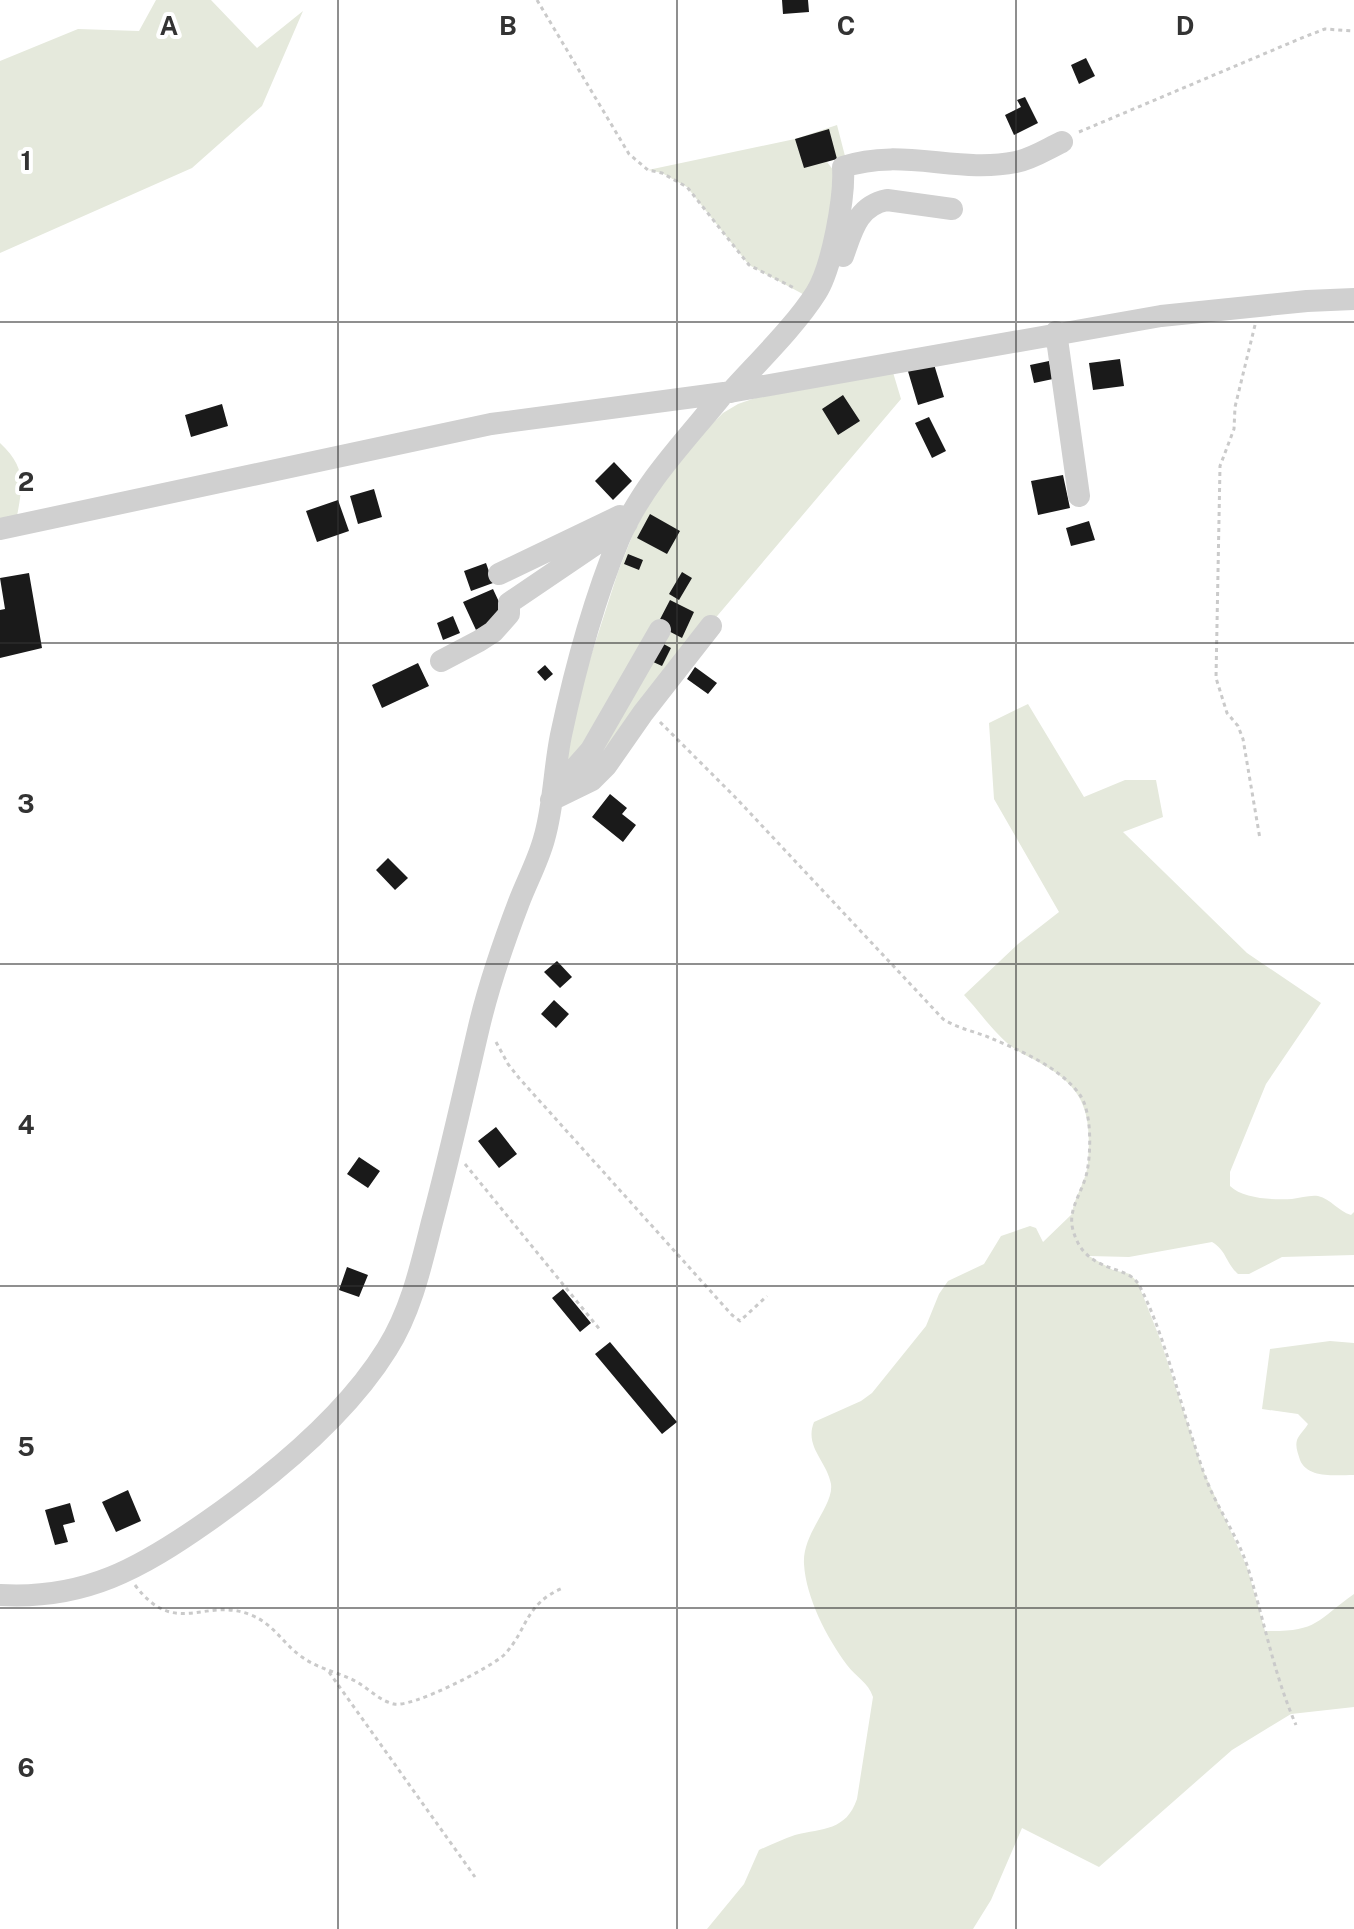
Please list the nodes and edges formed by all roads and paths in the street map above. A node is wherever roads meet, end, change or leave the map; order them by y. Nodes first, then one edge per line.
1 (537, 0) edge
2 (1354, 31) edge
3 (1062, 142) joint
4 (952, 209) dead end
5 (812, 299) junction
6 (1354, 299) edge
7 (1260, 306) junction
8 (1056, 332) junction
9 (728, 392) junction
10 (1079, 496) dead end
11 (630, 517) junction
12 (0, 529) edge
13 (499, 574) dead end
14 (711, 626) dead end
15 (660, 630) dead end
16 (441, 661) dead end
17 (643, 713) junction
18 (551, 797) junction
19 (1260, 839) dead end
20 (494, 1035) dead end
21 (452, 1147) junction
22 (767, 1296) dead end
23 (601, 1331) dead end
24 (128, 1571) junction
25 (563, 1588) dead end
26 (0, 1595) edge
27 (329, 1672) junction
28 (1296, 1725) dead end
29 (475, 1877) dead end

1 - 5 path
2 - 3 path
3 - 5 street
4 - 5 street
5 - 9 street
6 - 7 street
7 - 8 street
7 - 19 path
8 - 9 street
8 - 10 street
9 - 11 street
9 - 12 street
11 - 13 street
11 - 16 street
11 - 18 street
14 - 17 street
15 - 18 street
17 - 18 street
17 - 28 path
18 - 21 street
20 - 22 path
21 - 23 path
21 - 24 street
24 - 26 street
24 - 27 path
25 - 27 path
27 - 29 path

